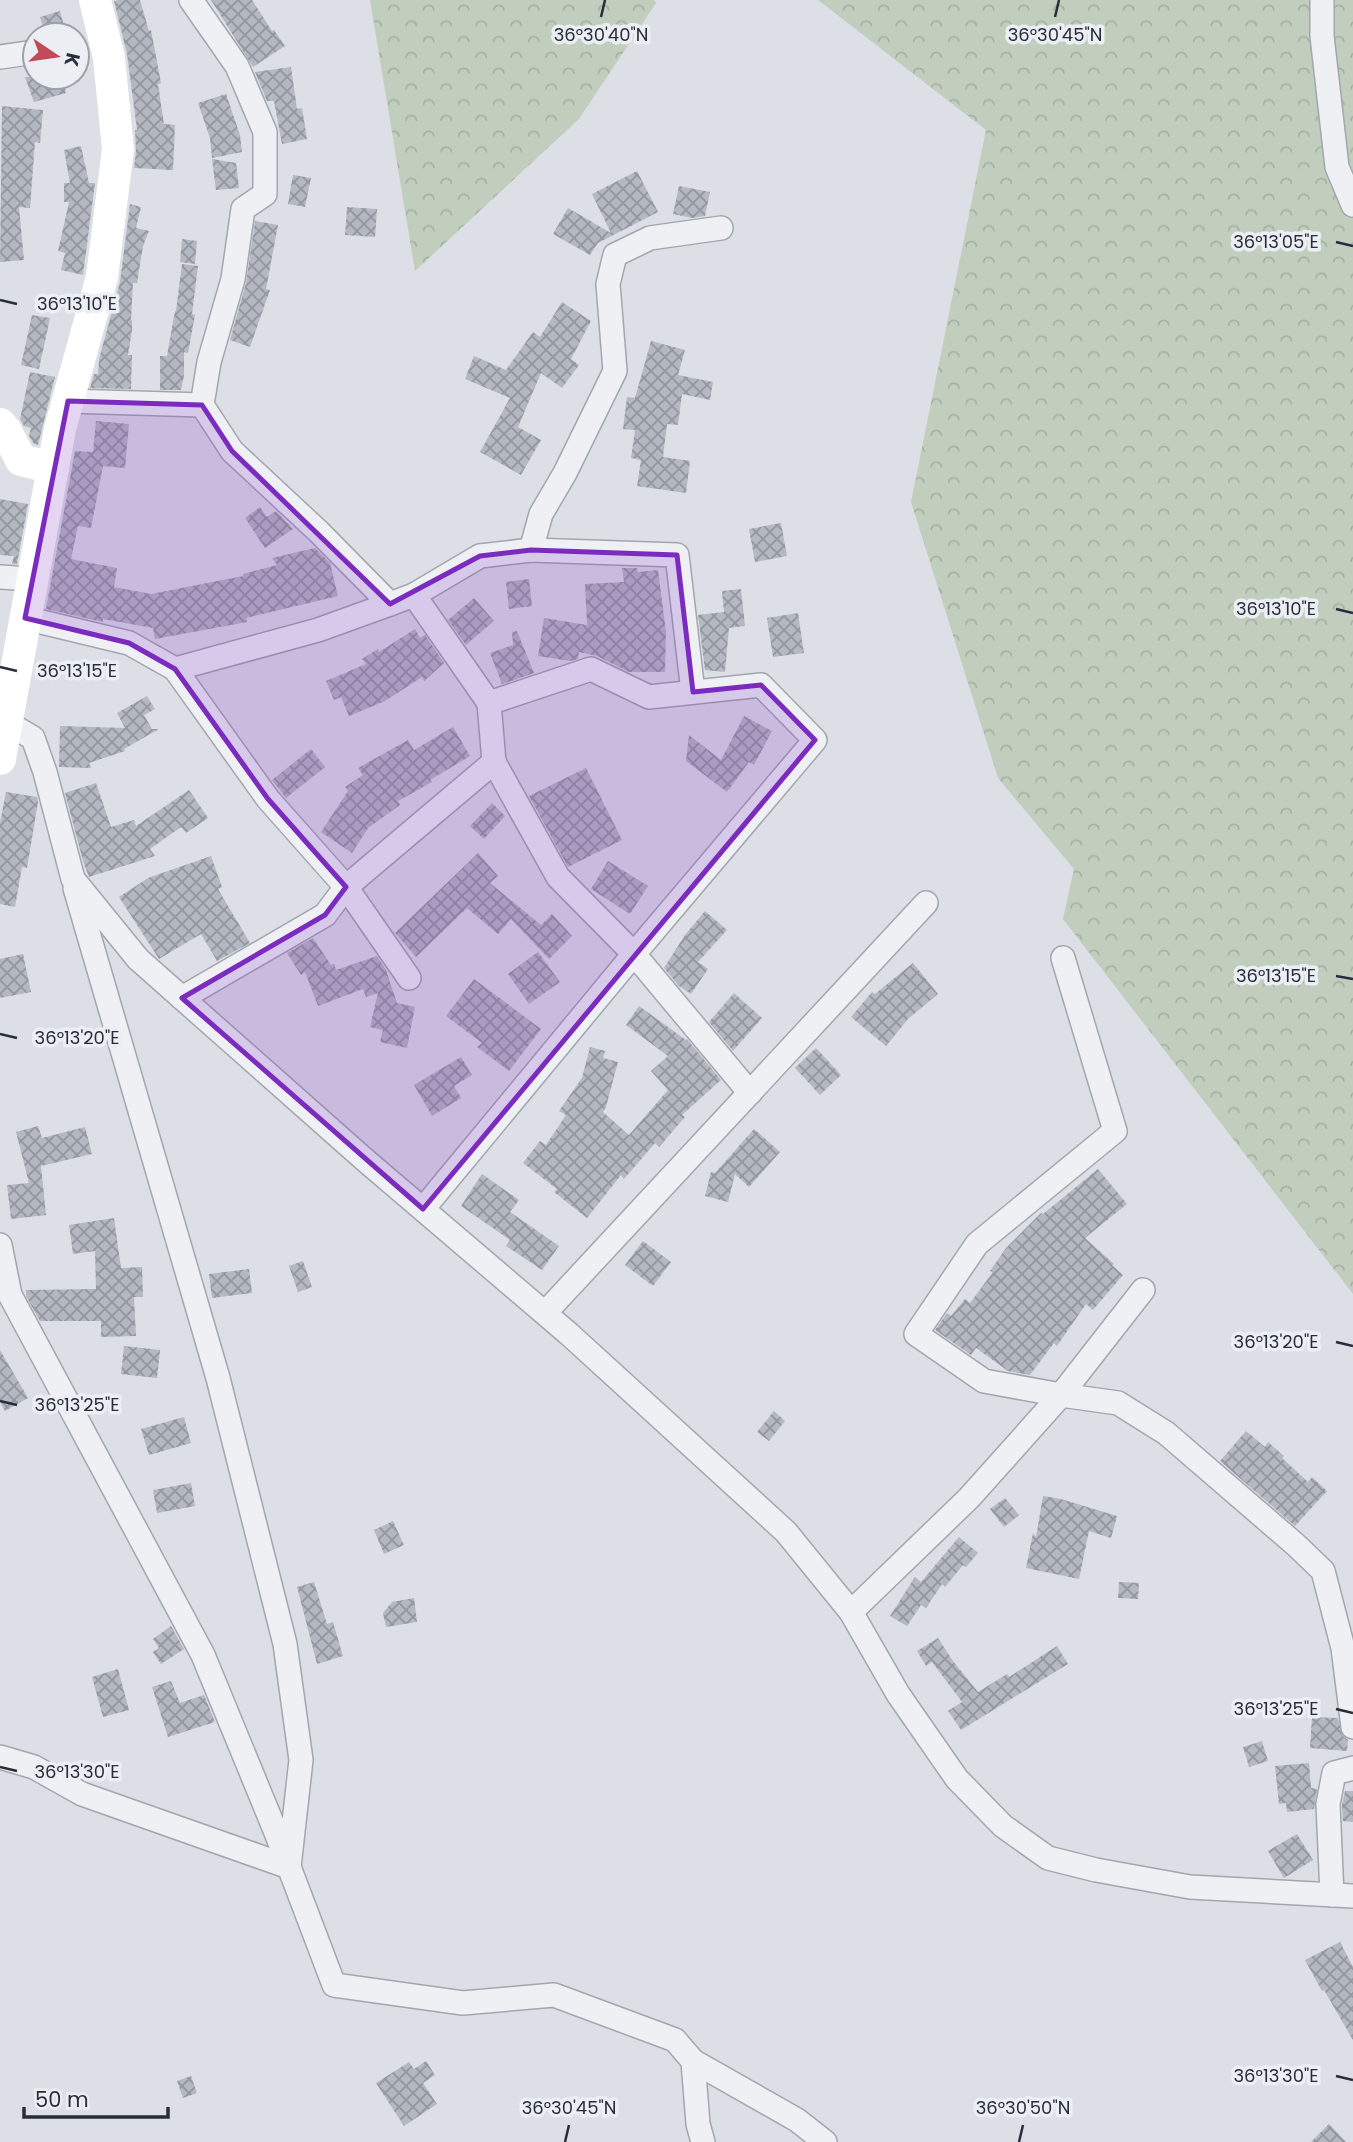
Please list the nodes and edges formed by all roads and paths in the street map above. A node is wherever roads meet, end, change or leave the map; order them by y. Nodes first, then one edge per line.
1 (96, 0) edge
2 (191, 0) edge
3 (1322, 0) edge
4 (21, 53) edge
5 (0, 57) edge
6 (1353, 205) edge
7 (721, 228) dead end
8 (68, 401) junction
9 (202, 405) junction
10 (0, 424) edge
11 (53, 468) junction
12 (531, 550) junction
13 (0, 577) edge
14 (32, 579) junction
15 (414, 595) junction
16 (390, 604) junction
17 (25, 618) junction
18 (175, 669) junction
19 (694, 692) junction
20 (489, 703) junction
21 (6, 722) junction
22 (0, 759) edge
23 (494, 762) junction
24 (73, 879) junction
25 (346, 887) junction
26 (926, 902) dead end
27 (634, 954) junction
28 (1063, 958) dead end
29 (409, 978) dead end
30 (182, 998) junction
31 (750, 1093) junction
32 (423, 1209) junction
33 (0, 1245) edge
34 (1143, 1290) dead end
35 (545, 1313) junction
36 (1061, 1395) junction
37 (851, 1612) junction
38 (1353, 1727) edge
39 (0, 1757) edge
40 (1353, 1768) edge
41 (289, 1867) junction
42 (1343, 1896) edge
43 (693, 2061) junction
44 (703, 2142) edge
45 (825, 2142) edge

1 - 8 street
2 - 9 street
3 - 6 street
4 - 5 street
7 - 12 street
8 - 9 street
8 - 11 street
9 - 16 street
10 - 11 street
11 - 14 street
12 - 15 street
12 - 19 street
13 - 14 street
14 - 17 street
15 - 16 street
15 - 20 street
16 - 18 street
17 - 18 street
17 - 21 street
18 - 25 street
19 - 20 street
19 - 27 street
20 - 23 street
21 - 22 street
21 - 24 street
23 - 25 street
23 - 27 street
24 - 30 street
24 - 41 street
25 - 29 street
25 - 30 street
26 - 31 street
27 - 31 street
27 - 32 street
28 - 36 street
30 - 32 street
31 - 35 street
32 - 35 street
33 - 41 street
34 - 36 street
35 - 37 street
36 - 37 street
36 - 38 street
37 - 42 street
39 - 41 street
40 - 42 street
41 - 43 street
43 - 44 street
43 - 45 street

